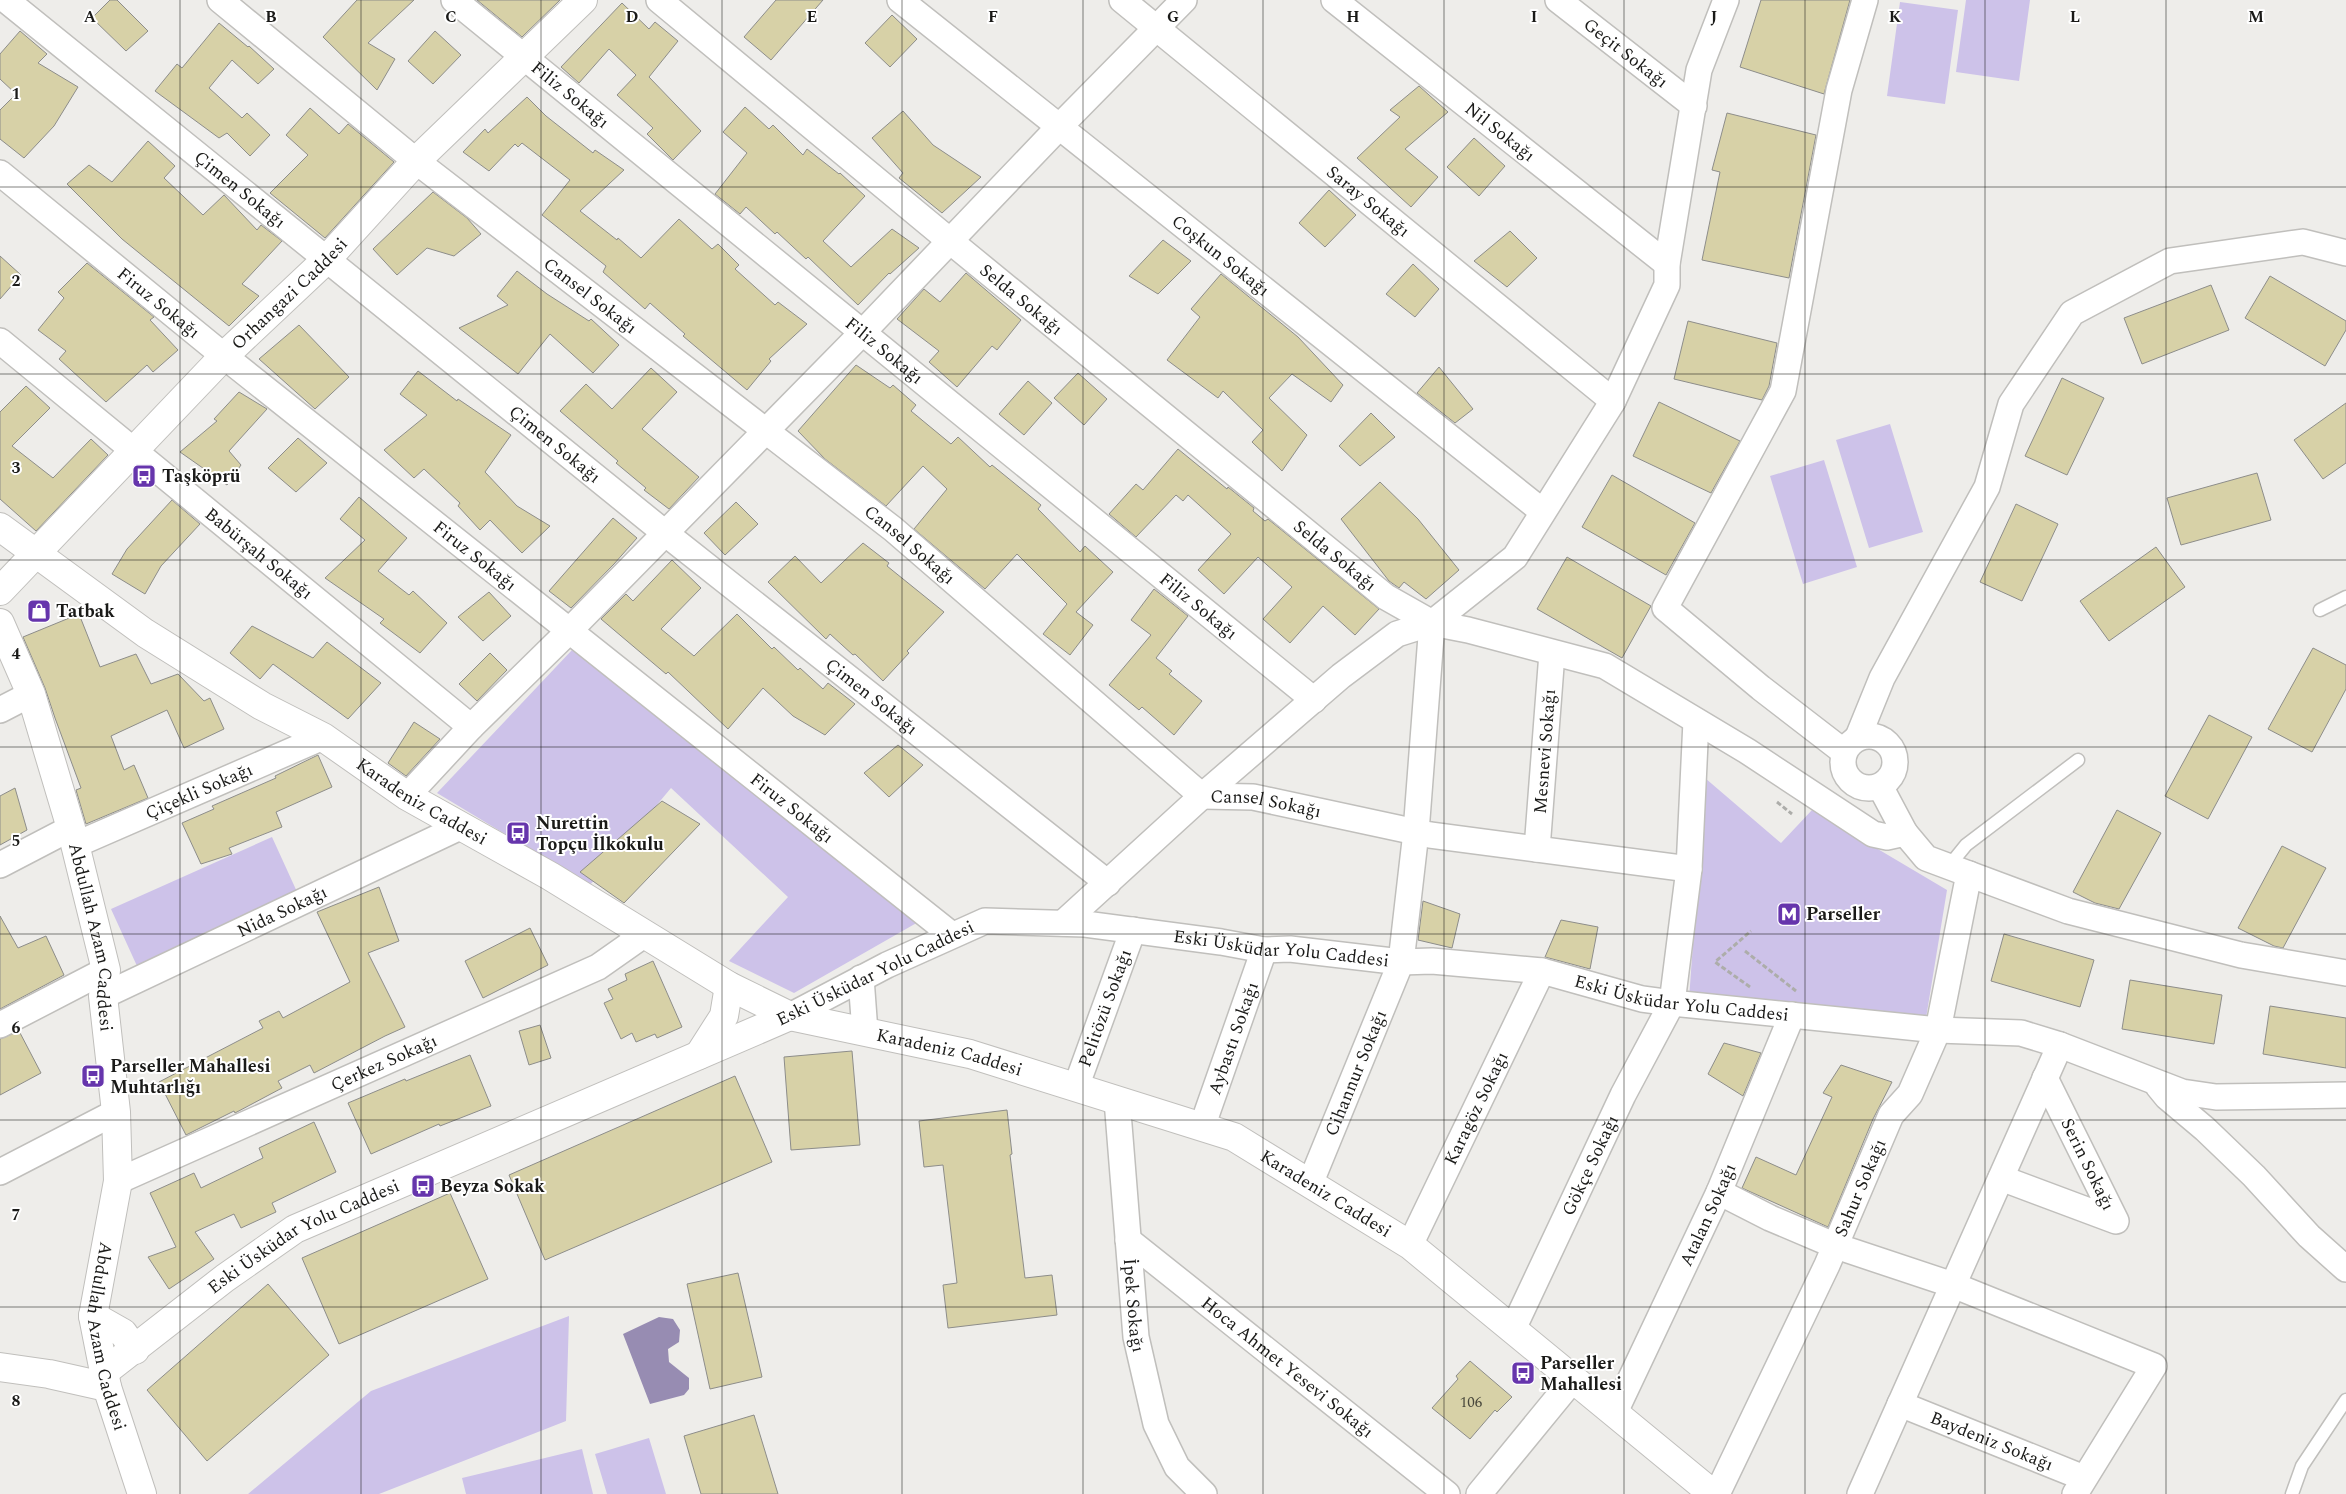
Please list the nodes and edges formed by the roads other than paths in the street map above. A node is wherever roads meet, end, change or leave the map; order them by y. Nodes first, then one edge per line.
1 (6, 0) edge
2 (220, 0) edge
3 (454, 0) edge
4 (583, 0) edge
5 (659, 0) edge
6 (900, 0) edge
7 (1122, 0) edge
8 (1184, 0) edge
9 (1334, 0) edge
10 (1558, 0) edge
11 (1726, 0) edge
12 (1865, 0) edge
13 (1158, 27) junction
14 (524, 56) junction
15 (1694, 106) junction
16 (1060, 126) junction
17 (416, 161) junction
18 (0, 173) edge
19 (950, 241) junction
20 (2346, 253) edge
21 (327, 259) junction
22 (1667, 264) junction
23 (864, 332) junction
24 (0, 341) edge
25 (224, 356) junction
26 (1613, 401) junction
27 (767, 430) junction
28 (136, 452) junction
29 (1542, 511) junction
30 (0, 528) edge
31 (665, 533) junction
32 (35, 553) junction
33 (0, 591) edge
34 (2346, 597) edge
35 (2320, 610) dead end
36 (0, 623) edge
37 (1432, 623) junction
38 (569, 631) junction
39 (1552, 653) junction
40 (31, 694) junction
41 (1314, 700) junction
42 (0, 710) edge
43 (1696, 721) junction
44 (471, 727) junction
45 (323, 738) junction
46 (1851, 745) junction
47 (2078, 760) dead end
48 (1880, 786) junction
49 (406, 796) junction
50 (1202, 796) junction
51 (460, 827) junction
52 (1416, 832) junction
53 (1905, 833) junction
54 (73, 837) junction
55 (1537, 849) junction
56 (0, 865) edge
57 (1689, 869) junction
58 (1959, 870) junction
59 (1108, 884) junction
60 (1063, 922) junction
61 (1133, 930) junction
62 (645, 934) junction
63 (952, 936) junction
64 (1264, 950) junction
65 (1401, 962) junction
66 (1542, 971) junction
67 (2346, 973) edge
68 (862, 978) junction
69 (105, 983) junction
70 (729, 986) junction
71 (1672, 1004) junction
72 (1798, 1006) junction
73 (790, 1016) junction
74 (0, 1025) edge
75 (1938, 1030) junction
76 (865, 1032) junction
77 (2060, 1045) junction
78 (699, 1055) junction
79 (2045, 1078) junction
80 (2154, 1081) junction
81 (1076, 1088) junction
82 (2346, 1095) edge
83 (1117, 1100) junction
84 (116, 1112) junction
85 (1202, 1127) junction
86 (0, 1172) edge
87 (2001, 1178) junction
88 (118, 1181) junction
89 (1310, 1184) junction
90 (1719, 1192) junction
91 (1128, 1240) junction
92 (1410, 1245) junction
93 (1836, 1246) junction
94 (2346, 1269) edge
95 (1953, 1285) junction
96 (93, 1316) junction
97 (1513, 1329) junction
98 (135, 1350) junction
99 (0, 1367) edge
100 (1574, 1378) junction
101 (105, 1380) junction
102 (2346, 1400) edge
103 (1900, 1404) junction
104 (1616, 1412) junction
105 (2079, 1486) edge
106 (142, 1494) edge
107 (1204, 1494) edge
108 (1447, 1494) edge
109 (1480, 1494) edge
110 (1713, 1494) edge
111 (1717, 1494) edge
112 (1860, 1494) edge
113 (2292, 1494) edge

1 - 21 street, Çimen Sokağı
2 - 17 street, Cansel Sokağı
3 - 14 street, Filiz Sokağı
4 - 14 street, Orhangazi Caddesi
5 - 19 street, Selda Sokağı
6 - 16 street, Coşkun Sokağı
7 - 13 street, Saray Sokağı
8 - 13 street
9 - 22 street, Nil Sokağı
10 - 15 street, Geçit Sokağı
11 - 15 street
12 - 46 street
13 - 16 street
13 - 26 street, Saray Sokağı
14 - 17 street, Orhangazi Caddesi
14 - 23 street, Filiz Sokağı
15 - 22 street
16 - 19 street
16 - 29 street, Coşkun Sokağı
17 - 21 street, Orhangazi Caddesi
17 - 27 street, Cansel Sokağı
18 - 25 street, Firuz Sokağı
19 - 23 street
19 - 37 street, Selda Sokağı
20 - 46 street
21 - 25 street, Orhangazi Caddesi
21 - 31 street, Çimen Sokağı
22 - 26 street
23 - 27 street
23 - 41 street, Filiz Sokağı
24 - 28 street, Babürşah Sokağı
25 - 28 street, Orhangazi Caddesi
25 - 38 street, Firuz Sokağı
26 - 29 street
27 - 31 street
27 - 50 street, Cansel Sokağı
28 - 32 street, Orhangazi Caddesi
28 - 44 street, Babürşah Sokağı
29 - 37 street
30 - 32 street, Karadeniz Caddesi
31 - 38 street
31 - 59 street, Çimen Sokağı
32 - 33 street, Orhangazi Caddesi
32 - 45 street, Karadeniz Caddesi
34 - 35 lane
36 - 40 street, Abdullah Azam Caddesi
37 - 39 street
37 - 41 street
37 - 52 street
38 - 44 street
38 - 63 street, Firuz Sokağı
39 - 43 street
39 - 55 street, Mesnevi Sokağı
40 - 42 street
40 - 54 street, Abdullah Azam Caddesi
41 - 50 street
43 - 53 street
43 - 57 street
44 - 49 street
45 - 49 street, Karadeniz Caddesi
45 - 54 street, Çiçekli Sokağı
46 - 48 street
46 - 48 street
47 - 58 lane
48 - 53 street
49 - 51 street, Karadeniz Caddesi
50 - 52 street, Cansel Sokağı
50 - 59 street
51 - 62 street, Karadeniz Caddesi
51 - 69 street, Nida Sokağı
52 - 55 street, Cansel Sokağı
52 - 65 street, Cihannur Sokağı
53 - 58 street
54 - 56 street, Çiçekli Sokağı
54 - 69 street, Abdullah Azam Caddesi
55 - 57 street, Cansel Sokağı
57 - 71 street
58 - 67 street
58 - 75 street, Sahur Sokağı
59 - 60 street
60 - 61 street, Eski Üsküdar Yolu Caddesi
60 - 63 street, Eski Üsküdar Yolu Caddesi
61 - 64 street, Eski Üsküdar Yolu Caddesi
61 - 81 street, Pelitözü Sokağı
62 - 70 street, Karadeniz Caddesi
62 - 88 street, Çerkez Sokağı
63 - 68 street, Eski Üsküdar Yolu Caddesi
64 - 65 street, Eski Üsküdar Yolu Caddesi
64 - 85 street, Aybastı Sokağı
65 - 66 street, Eski Üsküdar Yolu Caddesi
65 - 89 street, Cihannur Sokağı
66 - 71 street, Eski Üsküdar Yolu Caddesi
66 - 92 street, Karagöz Sokağı
68 - 73 street, Eski Üsküdar Yolu Caddesi
68 - 76 street, Karadeniz Caddesi
69 - 74 street, Nida Sokağı
69 - 84 street, Abdullah Azam Caddesi
70 - 73 street, Karadeniz Caddesi
70 - 78 street
71 - 72 street, Eski Üsküdar Yolu Caddesi
71 - 97 street, Gökçe Sokağı
72 - 75 street, Eski Üsküdar Yolu Caddesi
72 - 90 street, Atalan Sokağı
73 - 76 street, Karadeniz Caddesi
73 - 78 street, Eski Üsküdar Yolu Caddesi
75 - 77 street, Eski Üsküdar Yolu Caddesi
75 - 93 street, Sahur Sokağı
76 - 81 street, Karadeniz Caddesi
77 - 79 street
77 - 80 street, Eski Üsküdar Yolu Caddesi
78 - 98 street, Eski Üsküdar Yolu Caddesi
79 - 87 street
79 - 87 street, Serin Sokağı
80 - 82 street, Eski Üsküdar Yolu Caddesi
80 - 94 street
81 - 83 street, Karadeniz Caddesi
83 - 85 street, Karadeniz Caddesi
83 - 91 street, İpek Sokağı
84 - 86 street
84 - 88 street, Abdullah Azam Caddesi
85 - 89 street, Karadeniz Caddesi
87 - 95 street
88 - 96 street, Abdullah Azam Caddesi
89 - 92 street, Karadeniz Caddesi
90 - 93 street
90 - 104 street, Atalan Sokağı
91 - 107 street, İpek Sokağı
91 - 108 street, Hoca Ahmet Yesevi Sokağı
92 - 97 street, Karadeniz Caddesi
93 - 95 street
93 - 111 street, Sahur Sokağı
95 - 103 street
95 - 105 street
96 - 98 street
96 - 101 street, Abdullah Azam Caddesi
97 - 100 street, Karadeniz Caddesi
98 - 101 street, Eski Üsküdar Yolu Caddesi
99 - 101 street
100 - 104 street, Karadeniz Caddesi
100 - 109 street
101 - 106 street, Abdullah Azam Caddesi
102 - 113 lane
103 - 105 street, Baydeniz Sokağı
103 - 112 street
104 - 110 street, Karadeniz Caddesi

